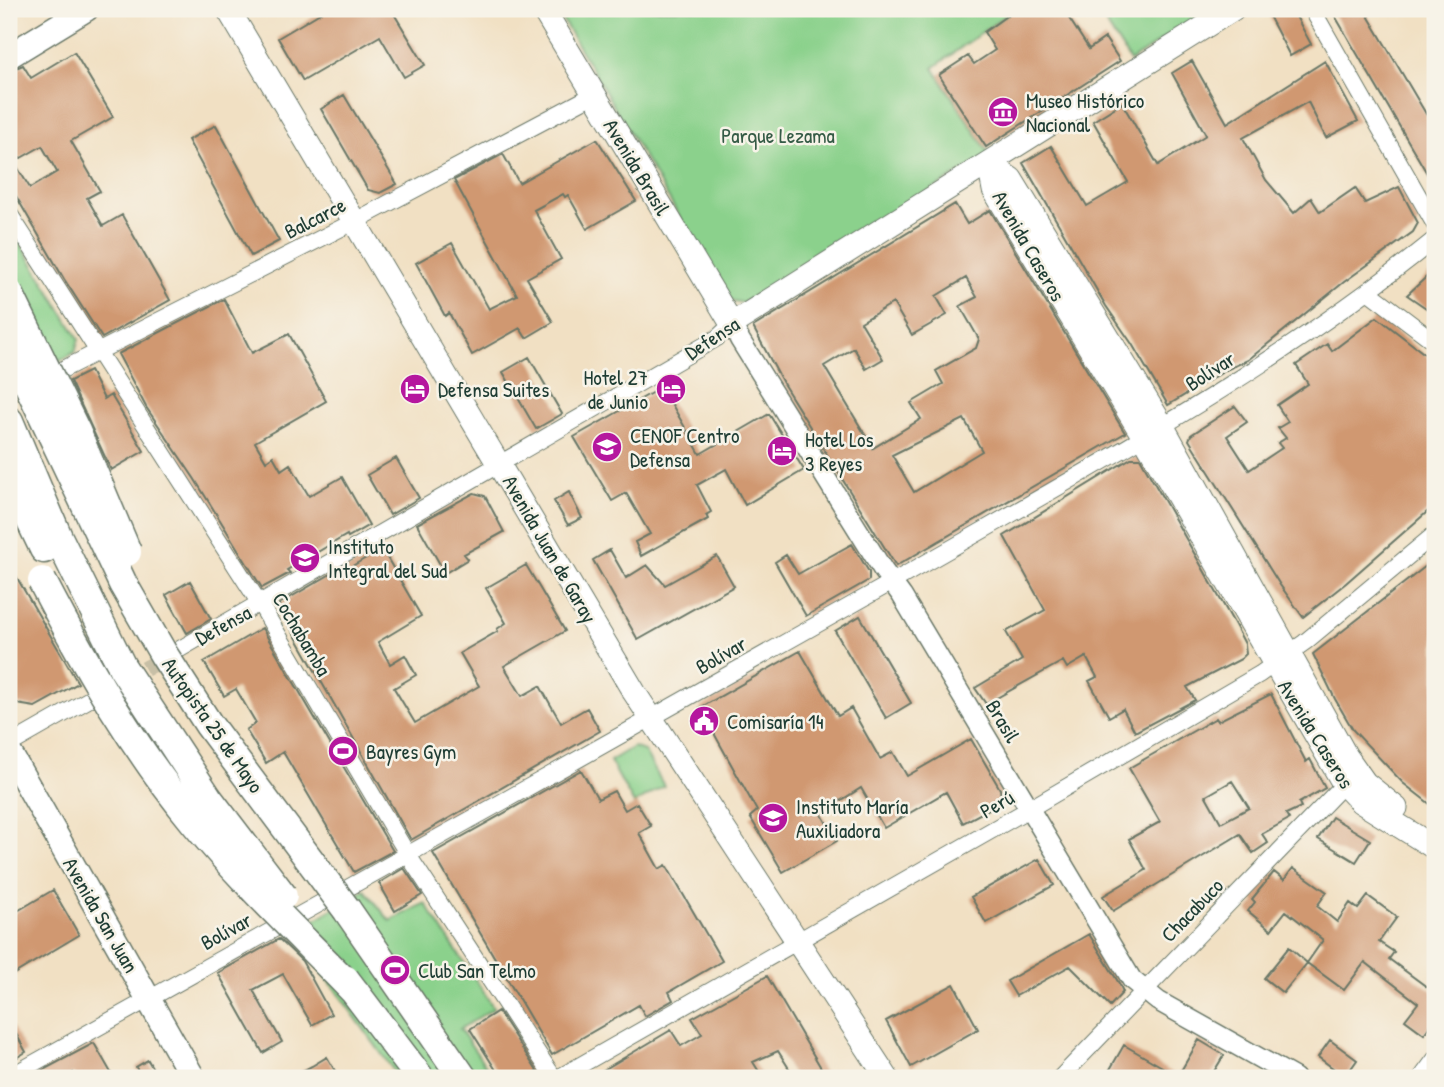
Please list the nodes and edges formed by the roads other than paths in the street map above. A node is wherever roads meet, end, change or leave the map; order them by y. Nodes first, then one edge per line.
1 (86, 9) edge
2 (228, 9) edge
3 (543, 9) edge
4 (1233, 9) edge
5 (1311, 9) edge
6 (9, 56) edge
7 (593, 95) junction
8 (989, 164) junction
9 (9, 213) edge
10 (355, 221) junction
11 (1433, 221) edge
12 (1430, 243) edge
13 (1369, 292) junction
14 (9, 293) edge
15 (732, 324) junction
16 (1435, 342) edge
17 (9, 344) edge
18 (97, 352) junction
19 (54, 374) tunnel mouth
20 (9, 421) edge
21 (1153, 432) junction
22 (500, 464) junction
23 (9, 476) edge
24 (9, 499) edge
25 (1435, 534) edge
26 (892, 582) junction
27 (260, 604) junction
28 (180, 649) tunnel mouth
29 (1281, 659) junction
30 (122, 667) junction
31 (95, 696) dead end
32 (651, 719) junction
33 (209, 725) junction
34 (9, 745) edge
35 (9, 752) edge
36 (1350, 778) junction
37 (1029, 809) junction
38 (1435, 831) edge
39 (1435, 848) edge
40 (408, 855) junction
41 (797, 942) junction
42 (1143, 990) junction
43 (356, 993) junction
44 (149, 998) junction
45 (1435, 1059) edge
46 (9, 1077) edge
47 (193, 1078) edge
48 (420, 1078) edge
49 (463, 1078) edge
50 (556, 1078) edge
51 (887, 1078) edge
52 (1060, 1078) edge
53 (1295, 1078) edge
54 (1421, 1078) edge

1 - 6 main road
2 - 10 main road, Avenida Juan de Garay
3 - 7 main road, Avenida Brasil
4 - 8 main road, Defensa
5 - 11 street
7 - 10 street, Balcarce
7 - 15 main road, Avenida Brasil
8 - 15 main road, Defensa
8 - 21 main road, Avenida Caseros
9 - 18 street, Cochabamba
10 - 18 street, Balcarce
10 - 22 main road, Avenida Juan de Garay
11 - 12 street
12 - 13 street, Bolívar
13 - 16 street
13 - 21 street, Bolívar
14 - 33 highway, bridge
15 - 22 street, Defensa
15 - 26 street, Brasil
17 - 33 highway, Autopista 25 de Mayo, bridge
18 - 19 street, Balcarce
18 - 27 street, Cochabamba
20 - 30 highway, Autopista 25 de Mayo
21 - 26 street, Bolívar
21 - 29 main road, Avenida Caseros
22 - 27 street, Defensa
22 - 32 main road, Avenida Juan de Garay
23 - 30 highway
24 - 43 highway, bridge
25 - 29 street, Perú
26 - 32 street, Bolívar
26 - 37 street, Brasil
27 - 28 street, Defensa
27 - 40 street, Cochabamba
29 - 36 main road, Avenida Caseros
29 - 37 street, Perú
30 - 43 highway, Autopista 25 de Mayo, bridge
31 - 34 street
32 - 40 street, Bolívar
32 - 41 main road, Avenida Juan de Garay
33 - 49 highway, Autopista 25 de Mayo, bridge
35 - 44 main road, Avenida San Juan
36 - 38 main road, Avenida Caseros
36 - 39 main road, Avenida Caseros
36 - 42 street, Chacabuco
37 - 41 street, Perú
37 - 42 street, Brasil
40 - 44 street, Bolívar
40 - 50 street, Cochabamba
41 - 50 street, Perú
41 - 51 main road, Avenida Juan de Garay
42 - 52 street, Chacabuco
42 - 53 street, Brasil
43 - 48 highway, Autopista 25 de Mayo, bridge
44 - 46 street, Bolívar
44 - 47 main road, Avenida San Juan
45 - 54 street

